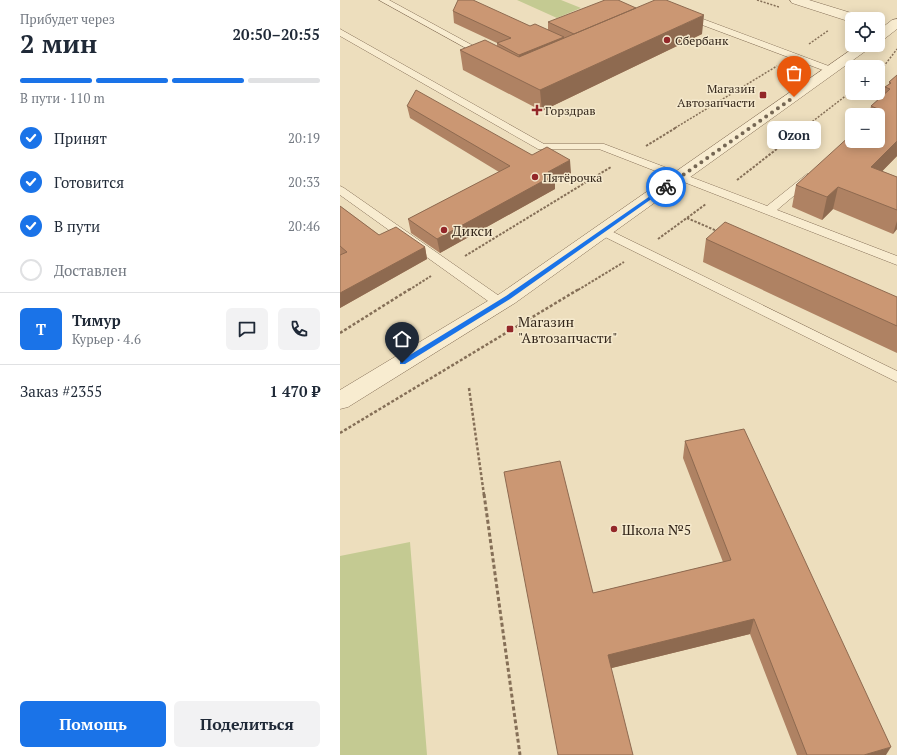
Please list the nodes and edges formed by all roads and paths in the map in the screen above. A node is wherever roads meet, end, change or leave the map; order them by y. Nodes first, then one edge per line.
1 (383, 0) edge
2 (796, 0) edge
3 (672, 11) edge
4 (845, 16) edge
5 (830, 29) dead end
6 (340, 32) edge
7 (897, 49) edge
8 (857, 52) edge
9 (792, 55) junction
10 (493, 59) edge
11 (885, 65) edge
12 (831, 70) junction
13 (845, 96) edge
14 (628, 157) junction
15 (820, 167) edge
16 (680, 176) junction
17 (340, 190) edge
18 (722, 192) junction
19 (769, 211) junction
20 (687, 218) junction
21 (603, 231) junction
22 (724, 234) edge
23 (642, 251) junction
24 (897, 261) edge
25 (447, 266) junction
26 (500, 303) junction
27 (340, 332) edge
28 (897, 377) edge
29 (469, 388) dead end
30 (340, 401) edge
31 (340, 433) edge
32 (520, 755) edge

1 - 10 lane
2 - 4 street
3 - 9 lane
5 - 9 path
6 - 14 lane
7 - 11 path
8 - 12 street
9 - 12 lane
9 - 14 path
12 - 16 street
13 - 18 path
14 - 16 lane
14 - 25 path
15 - 19 lane
16 - 18 lane
16 - 21 street
17 - 25 lane
18 - 19 lane
18 - 20 path
19 - 24 lane
20 - 22 path
20 - 23 path
21 - 23 lane
21 - 26 street
23 - 28 lane
23 - 31 path
25 - 26 lane
25 - 27 path
26 - 30 street
29 - 32 path

